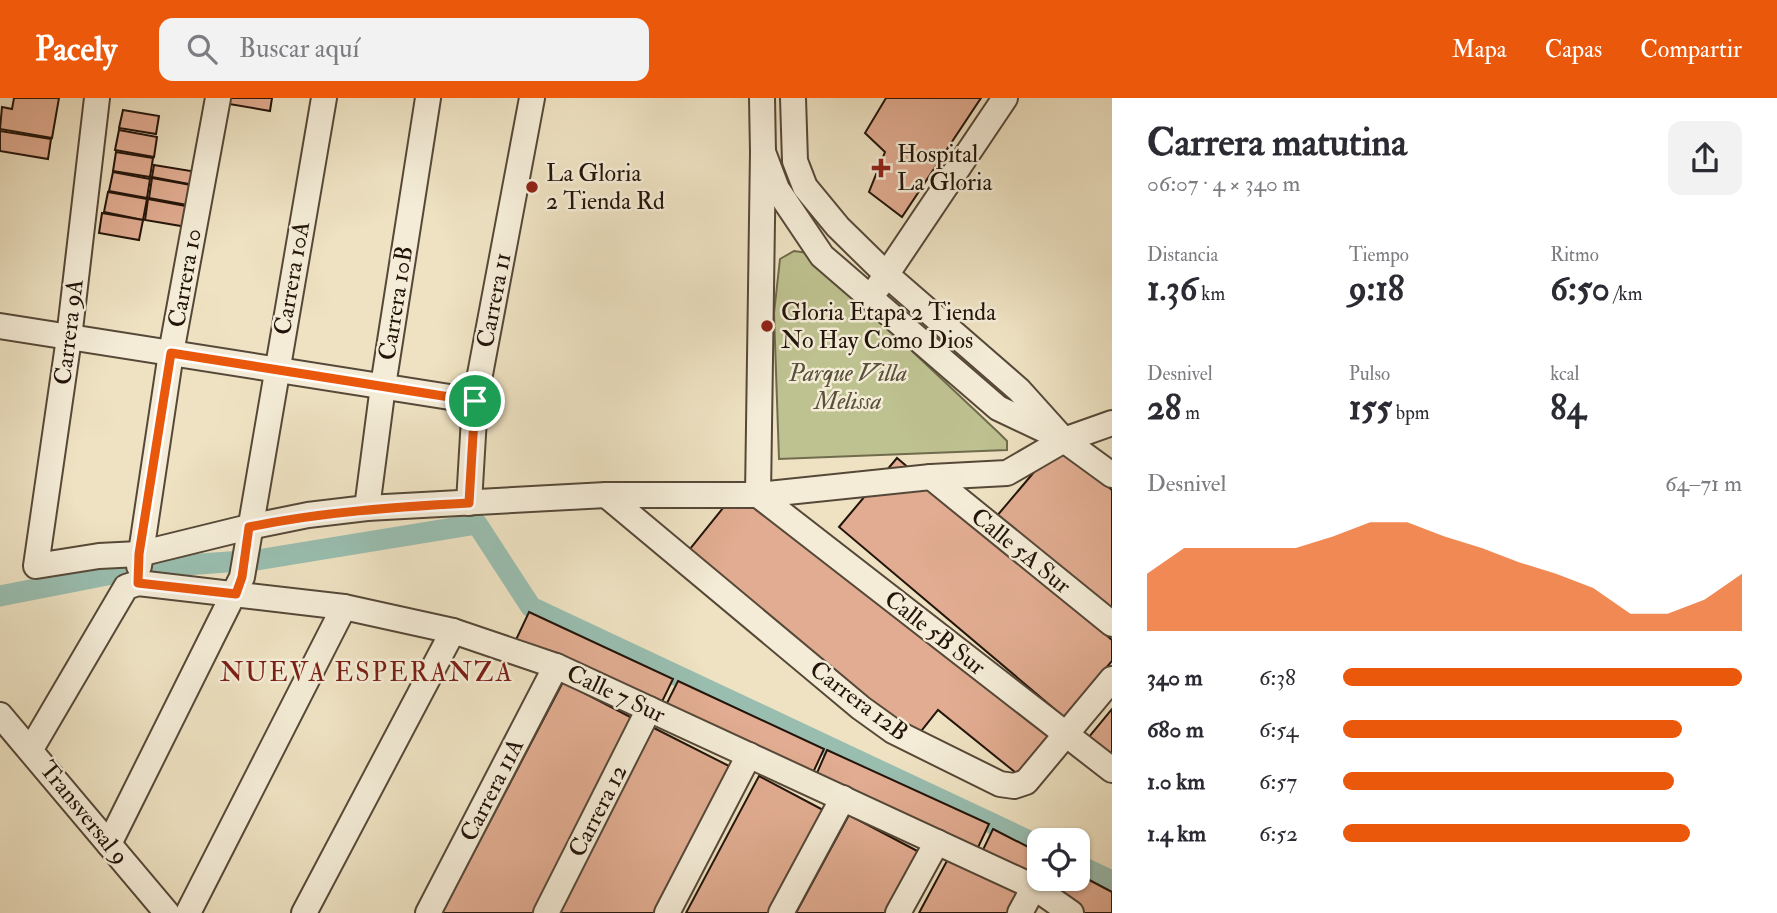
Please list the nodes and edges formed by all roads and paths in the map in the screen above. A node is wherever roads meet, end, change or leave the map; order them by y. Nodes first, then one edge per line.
1 (97, 98) edge
2 (218, 98) edge
3 (324, 98) edge
4 (428, 98) edge
5 (532, 98) edge
6 (762, 98) edge
7 (793, 98) edge
8 (1005, 98) edge
9 (763, 152) junction
10 (888, 276) junction
11 (870, 296) junction
12 (0, 326) edge
13 (69, 338) junction
14 (171, 353) junction
15 (276, 369) junction
16 (383, 386) junction
17 (475, 401) junction
18 (1112, 423) edge
19 (1064, 440) junction
20 (1112, 475) edge
21 (931, 477) junction
22 (606, 495) junction
23 (758, 495) junction
24 (469, 503) junction
25 (367, 508) junction
26 (248, 537) junction
27 (36, 566) joint
28 (136, 571) junction
29 (239, 585) junction
30 (344, 607) junction
31 (1112, 624) edge
32 (453, 631) junction
33 (556, 666) junction
34 (1112, 679) edge
35 (649, 709) junction
36 (0, 715) edge
37 (1065, 733) junction
38 (31, 749) junction
39 (749, 755) junction
40 (1112, 770) edge
41 (843, 798) junction
42 (937, 842) junction
43 (109, 844) junction
44 (1027, 884) edge
45 (1032, 891) edge
46 (1040, 891) edge
47 (167, 913) edge
48 (188, 913) edge
49 (304, 913) edge
50 (428, 913) edge
51 (546, 913) edge
52 (667, 913) edge
53 (781, 913) edge
54 (898, 913) edge
55 (1020, 913) edge
56 (1072, 913) edge

1 - 13 street, Carrera 9A
2 - 14 street, Carrera 10
3 - 15 street, Carrera 10A
4 - 16 street, Carrera 10B
5 - 17 street, Carrera 11
6 - 9 street
7 - 10 street
8 - 10 street
9 - 11 street
9 - 23 street
10 - 11 street
10 - 19 street
11 - 19 street
12 - 13 street
13 - 14 street
13 - 27 street, Carrera 9A
14 - 15 street
14 - 28 street, Carrera 10
15 - 16 street
15 - 26 street, Carrera 10A
16 - 17 street
16 - 25 street, Carrera 10B
17 - 24 street, Carrera 11
18 - 19 street, Calle 7 Sur
19 - 20 street
19 - 21 street, Calle 7 Sur
21 - 23 street, Calle 7 Sur
21 - 31 street, Calle 5A Sur
22 - 23 street, Calle 7 Sur
22 - 24 street, Calle 7 Sur
22 - 37 street, Carrera 12B
23 - 37 street, Calle 5B Sur
24 - 25 street, Calle 7 Sur
25 - 26 street, Calle 7 Sur
26 - 28 street, Calle 7 Sur
26 - 29 street, Carrera 10A
27 - 28 street, Calle 7 Sur
28 - 29 street, Calle 7 Sur
28 - 38 street, Carrera 10
29 - 30 street, Calle 7 Sur
29 - 43 street, Carrera 10A
30 - 32 street, Calle 7 Sur
30 - 48 street
32 - 33 street, Calle 7 Sur
32 - 49 street
33 - 35 street, Calle 7 Sur
33 - 50 street, Carrera 11A
34 - 37 street, Carrera 12B
35 - 39 street, Calle 7 Sur
35 - 51 street, Carrera 12
36 - 38 street, Transversal 9
37 - 40 street, Calle 5B Sur
38 - 43 street, Transversal 9
39 - 41 street, Calle 7 Sur
39 - 52 street
41 - 42 street, Calle 7 Sur
41 - 53 street
42 - 44 street, Calle 7 Sur
42 - 54 street
43 - 47 street, Transversal 9
45 - 55 street
46 - 56 street, Calle 7 Sur

